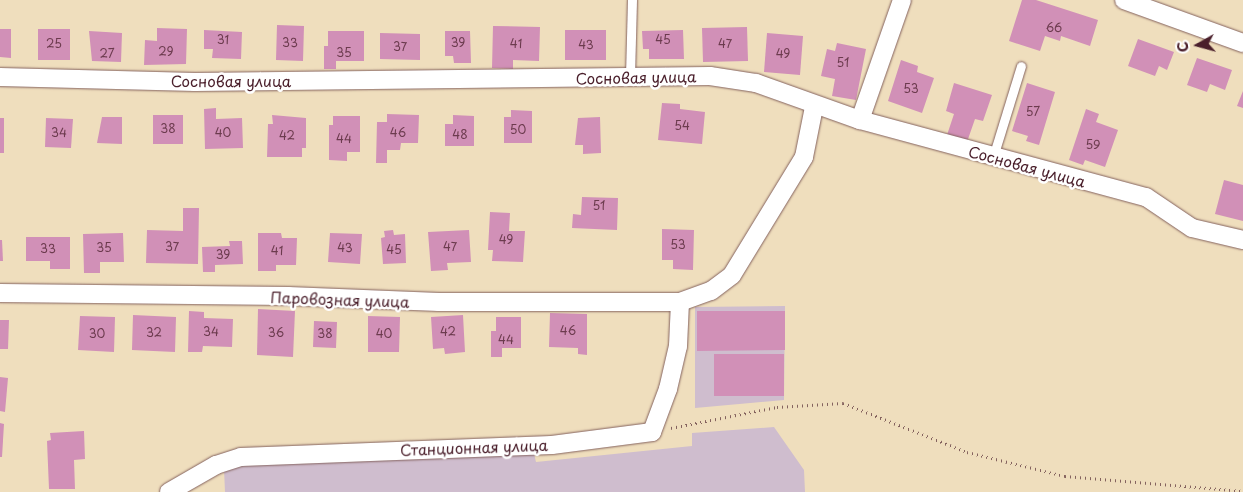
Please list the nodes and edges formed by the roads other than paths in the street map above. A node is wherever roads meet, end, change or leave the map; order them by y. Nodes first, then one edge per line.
1 (632, 0) edge
2 (902, 0) edge
3 (1124, 0) edge
4 (1243, 43) edge
5 (1021, 66) dead end
6 (630, 76) junction
7 (0, 77) edge
8 (814, 107) junction
9 (860, 120) junction
10 (993, 157) junction
11 (1243, 240) edge
12 (0, 293) edge
13 (680, 302) junction
14 (169, 492) edge

1 - 6 lane
2 - 9 street
3 - 4 street
5 - 10 lane
6 - 7 street, Сосновая улица
6 - 8 street, Сосновая улица
8 - 9 street, Сосновая улица
8 - 13 street, Паровозная улица
9 - 10 street, Сосновая улица
10 - 11 street, Сосновая улица
12 - 13 street, Паровозная улица
13 - 14 street, Станционная улица

